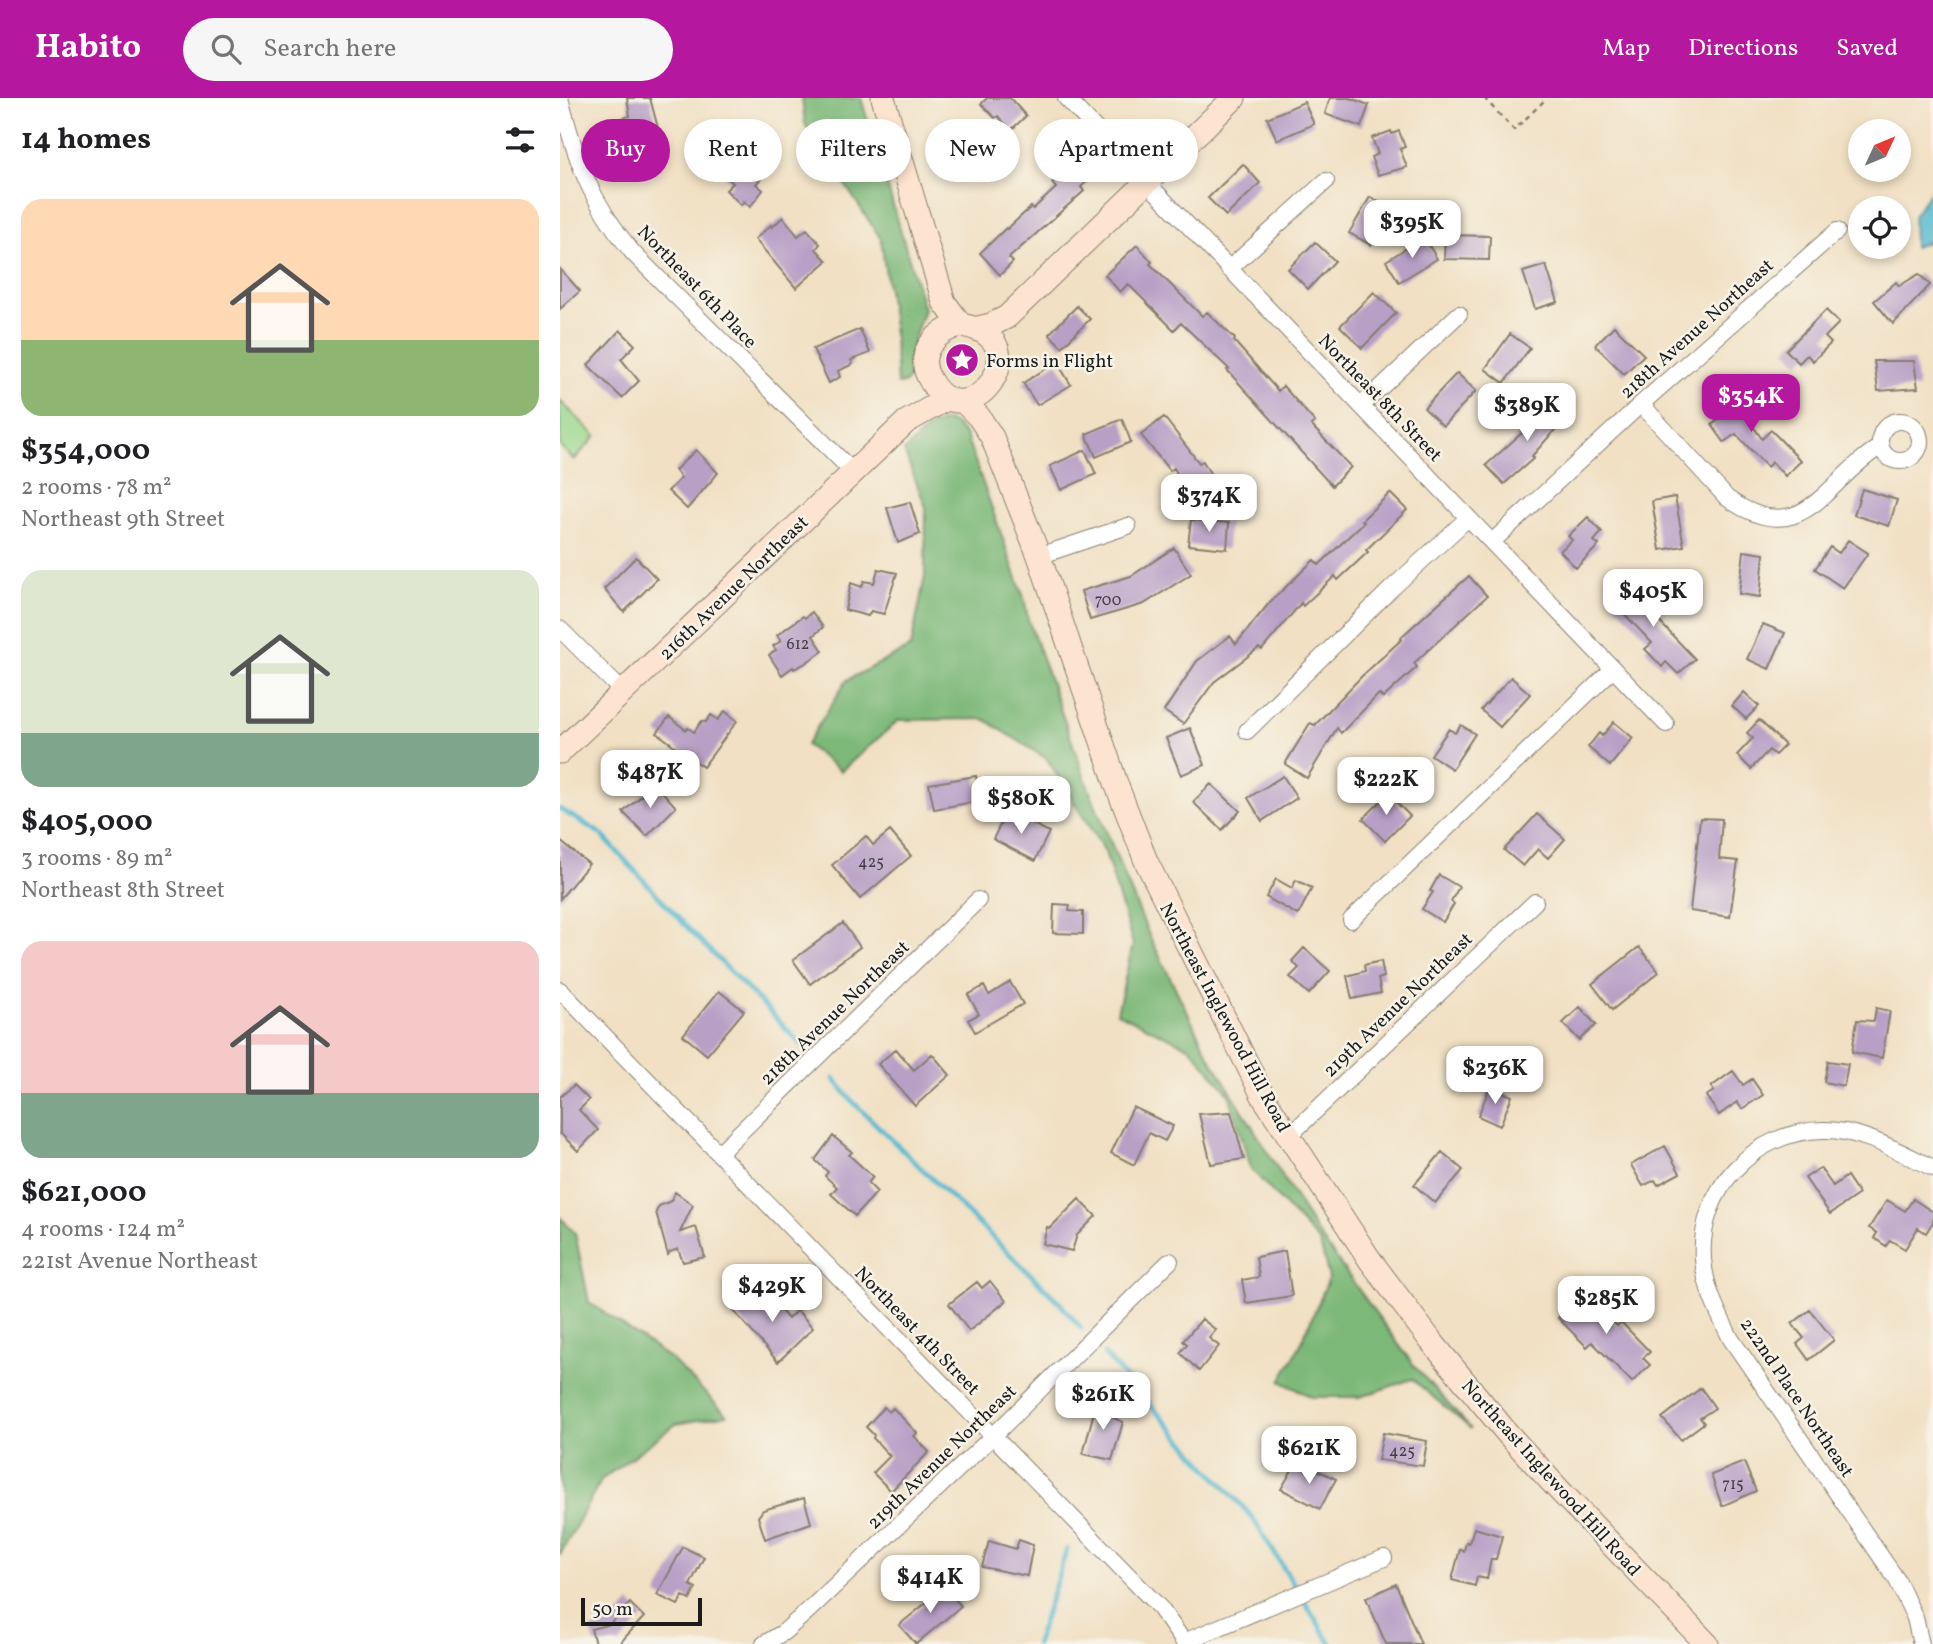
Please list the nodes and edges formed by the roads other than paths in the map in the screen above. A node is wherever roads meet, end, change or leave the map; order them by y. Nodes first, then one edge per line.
1 (560, 98) edge
2 (883, 98) edge
3 (1066, 98) edge
4 (1234, 98) edge
5 (1326, 181) dead end
6 (1147, 183) junction
7 (1837, 230) dead end
8 (1229, 269) junction
9 (944, 302) junction
10 (1459, 314) dead end
11 (1007, 317) junction
12 (969, 326) junction
13 (932, 340) junction
14 (997, 349) junction
15 (926, 371) junction
16 (992, 384) junction
17 (956, 400) junction
18 (1641, 404) junction
19 (1361, 406) junction
20 (906, 422) junction
21 (992, 437) junction
22 (1881, 446) dead end
23 (854, 473) junction
24 (1468, 518) junction
25 (1128, 526) dead end
26 (1492, 542) junction
27 (1039, 556) junction
28 (560, 629) edge
29 (1612, 670) junction
30 (623, 692) junction
31 (1666, 724) dead end
32 (1247, 732) dead end
33 (560, 752) edge
34 (978, 900) dead end
35 (1535, 902) dead end
36 (1351, 920) dead end
37 (560, 990) edge
38 (1289, 1136) junction
39 (719, 1153) junction
40 (1933, 1168) edge
41 (1170, 1261) dead end
42 (992, 1437) junction
43 (1384, 1559) dead end
44 (1925, 1642) edge
45 (1184, 1643) edge
46 (764, 1644) edge
47 (1707, 1644) edge

1 - 23 street, Northeast 6th Place
2 - 9 street
3 - 6 street, Northeast 8th Street
4 - 6 street
5 - 8 street
6 - 8 street, Northeast 8th Street
6 - 11 street
7 - 18 street, 218th Avenue Northeast
8 - 19 street, Northeast 8th Street
9 - 12 street
9 - 13 street
10 - 19 street
11 - 12 street
11 - 14 street
12 - 13 street
12 - 14 street
13 - 15 street
14 - 16 street
15 - 17 street
15 - 20 street, 216th Avenue Northeast
16 - 17 street
16 - 21 street, Northeast Inglewood Hill Road
17 - 20 street, 216th Avenue Northeast
17 - 21 street, Northeast Inglewood Hill Road
18 - 22 street
18 - 26 street, 218th Avenue Northeast
19 - 24 street, Northeast 8th Street
20 - 23 street, 216th Avenue Northeast
21 - 27 street, Northeast Inglewood Hill Road
23 - 30 street, 216th Avenue Northeast
24 - 26 street, Northeast 8th Street
24 - 32 street
25 - 27 street
26 - 29 street, Northeast 8th Street
27 - 38 street, Northeast Inglewood Hill Road
28 - 30 street
29 - 31 street, Northeast 8th Street
29 - 36 street
30 - 33 street, 216th Avenue Northeast
34 - 39 street, 218th Avenue Northeast
35 - 38 street, 219th Avenue Northeast
37 - 39 street, Northeast 4th Street
38 - 47 street, Northeast Inglewood Hill Road
39 - 42 street, Northeast 4th Street
40 - 44 street, 222nd Place Northeast
41 - 42 street, 219th Avenue Northeast
42 - 45 street, Northeast 4th Street
42 - 46 street, 219th Avenue Northeast
43 - 45 street

